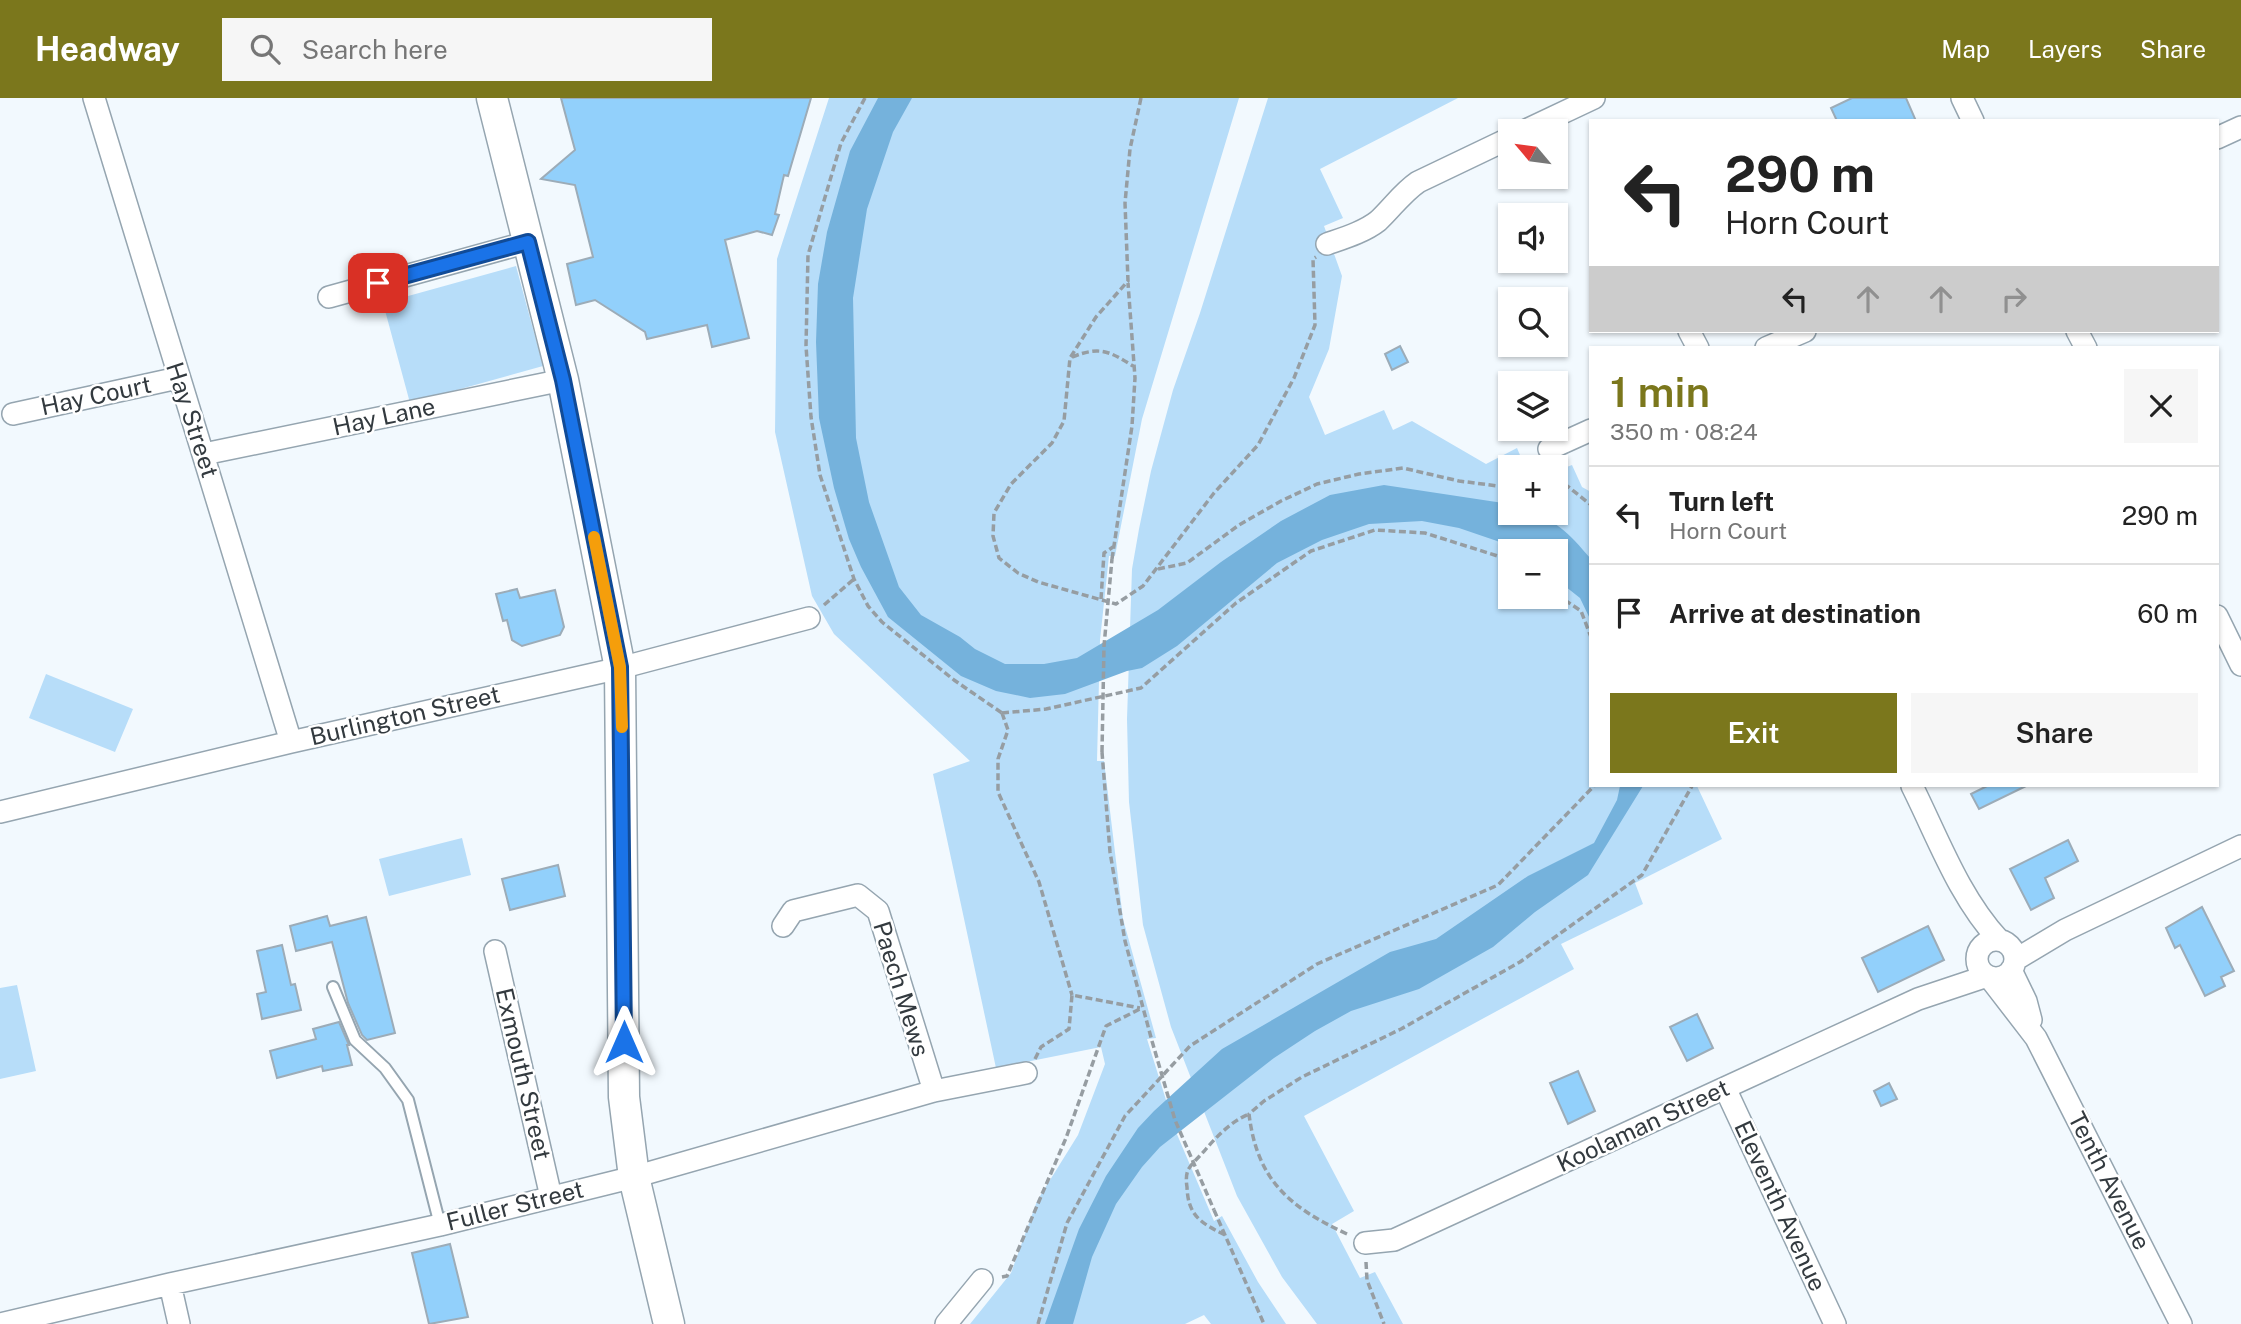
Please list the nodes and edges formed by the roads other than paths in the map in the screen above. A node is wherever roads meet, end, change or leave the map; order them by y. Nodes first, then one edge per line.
1 (94, 98) edge
2 (492, 98) edge
3 (1962, 98) edge
4 (1589, 105) edge
5 (1554, 119) edge
6 (1972, 119) edge
7 (2241, 128) edge
8 (2219, 137) edge
9 (1498, 144) edge
10 (528, 242) junction
11 (1327, 244) road end
12 (329, 297) dead end
13 (1800, 333) edge
14 (1771, 346) edge
15 (178, 378) junction
16 (563, 380) junction
17 (13, 414) dead end
18 (1589, 431) edge
19 (1549, 449) dead end
20 (204, 454) junction
21 (809, 618) road end
22 (2219, 620) edge
23 (2241, 665) edge
24 (620, 667) junction
25 (291, 742) junction
26 (1912, 787) edge
27 (0, 812) edge
28 (2241, 846) edge
29 (1964, 892) junction
30 (783, 926) dead end
31 (495, 951) dead end
32 (2009, 954) junction
33 (1983, 965) junction
34 (333, 987) dead end
35 (2036, 1038) junction
36 (1027, 1073) road end
37 (1726, 1088) junction
38 (933, 1091) junction
39 (634, 1177) junction
40 (551, 1197) junction
41 (440, 1225) junction
42 (1365, 1243) road end
43 (982, 1280) road end
44 (170, 1284) junction
45 (0, 1324) edge
46 (179, 1324) edge
47 (669, 1324) edge
48 (946, 1324) edge
49 (1835, 1324) edge
50 (2182, 1324) edge

1 - 15 street, Hay Street
2 - 10 street
3 - 6 street
4 - 5 street
7 - 8 street
9 - 11 street
10 - 12 street
10 - 16 street
13 - 14 street
15 - 17 street, Hay Court
15 - 20 street, Hay Street
16 - 20 street, Hay Lane
16 - 24 street
18 - 19 street
20 - 25 street, Hay Street
21 - 24 street, Burlington Street
22 - 23 street
24 - 25 street, Burlington Street
24 - 39 street
25 - 27 street, Burlington Street
26 - 29 street, Tenth Avenue
28 - 32 street
29 - 32 street, Tenth Avenue
29 - 33 street, Tenth Avenue
30 - 38 street, Paech Mews
31 - 40 street, Exmouth Street
32 - 33 street
32 - 33 street
32 - 35 street, Tenth Avenue
33 - 35 street, Tenth Avenue
33 - 37 street, Koolaman Street
34 - 41 lane
35 - 50 street, Tenth Avenue
36 - 38 street, Fuller Street
37 - 42 street, Koolaman Street
37 - 49 street, Eleventh Avenue
38 - 39 street, Fuller Street
39 - 40 street, Fuller Street
39 - 47 street
40 - 41 street, Fuller Street
41 - 44 street, Fuller Street
43 - 48 street
44 - 45 street, Fuller Street
44 - 46 street

